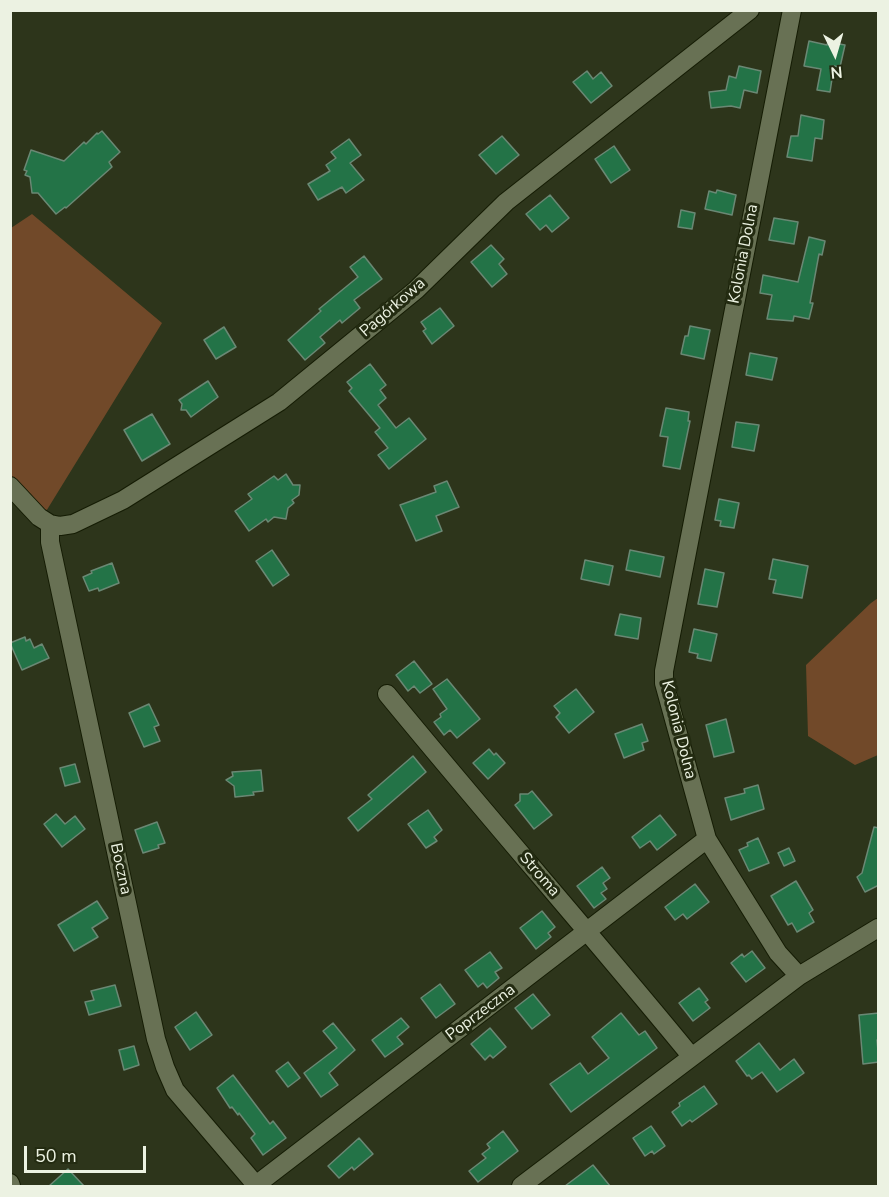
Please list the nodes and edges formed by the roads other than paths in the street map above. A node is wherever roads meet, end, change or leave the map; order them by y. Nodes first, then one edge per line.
1 (750, 10) edge
2 (792, 10) edge
3 (10, 486) edge
4 (50, 524) junction
5 (387, 694) dead end
6 (707, 839) junction
7 (879, 928) edge
8 (588, 930) junction
9 (799, 976) junction
10 (691, 1056) junction
11 (257, 1186) edge
12 (521, 1186) edge

1 - 4 street, Pagórkowa
2 - 6 street, Kolonia Dolna
3 - 4 street
4 - 11 street, Boczna
5 - 8 street, Stroma
6 - 8 street, Poprzeczna
6 - 9 street, Kolonia Dolna
7 - 9 street
8 - 10 street, Stroma
8 - 11 street, Poprzeczna
9 - 10 street
10 - 12 street

